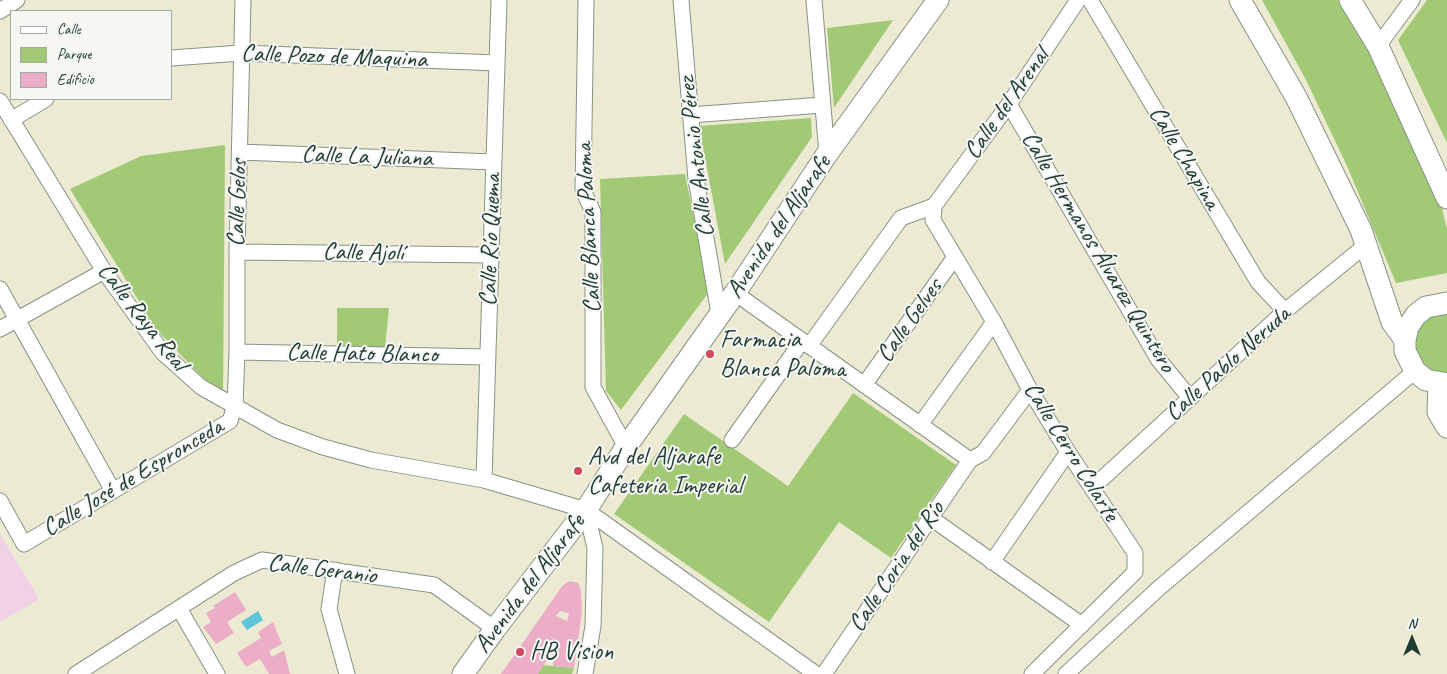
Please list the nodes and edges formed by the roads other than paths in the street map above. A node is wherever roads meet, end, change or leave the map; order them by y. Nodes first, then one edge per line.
1 (17, 0) edge
2 (243, 0) edge
3 (499, 0) edge
4 (586, 0) edge
5 (681, 0) edge
6 (814, 0) edge
7 (938, 0) edge
8 (1078, 0) edge
9 (1090, 0) edge
10 (1240, 0) edge
11 (1350, 0) edge
12 (1412, 0) edge
13 (0, 11) edge
14 (1378, 46) junction
15 (241, 53) junction
16 (172, 58) edge
17 (496, 63) junction
18 (44, 100) edge
19 (0, 101) edge
20 (1009, 104) junction
21 (822, 106) junction
22 (690, 115) junction
23 (11, 120) junction
24 (240, 152) junction
25 (827, 154) junction
26 (493, 162) junction
27 (1447, 198) edge
28 (934, 206) junction
29 (1366, 245) junction
30 (237, 252) junction
31 (490, 255) junction
32 (955, 258) junction
33 (104, 271) junction
34 (0, 290) edge
35 (735, 293) junction
36 (1447, 303) edge
37 (1285, 311) junction
38 (719, 314) junction
39 (18, 319) junction
40 (994, 322) junction
41 (0, 329) edge
42 (1405, 340) junction
43 (806, 343) junction
44 (237, 352) junction
45 (487, 356) junction
46 (1415, 371) junction
47 (1443, 384) edge
48 (864, 385) junction
49 (1030, 390) junction
50 (1190, 398) junction
51 (235, 406) junction
52 (920, 424) junction
53 (1447, 427) edge
54 (732, 440) dead end
55 (626, 447) junction
56 (1068, 452) junction
57 (970, 460) junction
58 (484, 480) junction
59 (1092, 488) junction
60 (113, 490) junction
61 (0, 501) edge
62 (586, 510) junction
63 (931, 518) junction
64 (992, 562) junction
65 (336, 570) junction
66 (180, 610) junction
67 (1082, 625) junction
68 (495, 629) junction
69 (76, 674) edge
70 (217, 674) edge
71 (347, 674) edge
72 (463, 674) edge
73 (585, 674) edge
74 (816, 674) edge
75 (824, 674) edge
76 (1032, 674) edge
77 (1066, 674) edge

1 - 13 street
2 - 15 street, Calle Gelos
3 - 17 street, Calle Río Quema
4 - 55 street, Calle Blanca Paloma
5 - 22 street, Calle Antonio Pérez
6 - 21 street
7 - 25 main road, Avenida del Aljarafe
8 - 20 street, Calle del Arenal
9 - 37 street, Calle Chapina
10 - 29 main road
11 - 14 main road
12 - 14 street
14 - 27 main road
15 - 16 street, Calle Pozo de Maquina
15 - 17 street, Calle Pozo de Maquina
15 - 24 street, Calle Gelos
17 - 26 street, Calle Río Quema
18 - 23 street
19 - 23 street, Calle Raya Real
20 - 28 street, Calle del Arenal
20 - 50 street, Calle Hermanos Álvarez Quintero
21 - 22 street
21 - 25 street
22 - 38 street, Calle Antonio Pérez
23 - 33 street, Calle Raya Real
24 - 26 street, Calle La Juliana
24 - 30 street, Calle Gelos
25 - 35 main road, Avenida del Aljarafe
26 - 31 street, Calle Río Quema
28 - 32 street, Calle Cerro Colarte
28 - 43 street
29 - 37 street, Calle Pablo Neruda
29 - 42 main road
30 - 31 street, Calle Ajolí
30 - 44 street, Calle Gelos
31 - 45 street, Calle Río Quema
32 - 40 street, Calle Cerro Colarte
32 - 48 street, Calle Gelves
33 - 39 street
33 - 51 street, Calle Raya Real
34 - 39 street
35 - 38 main road, Avenida del Aljarafe
35 - 43 street
36 - 42 main road
37 - 50 street, Calle Pablo Neruda
38 - 55 main road, Avenida del Aljarafe
39 - 41 street
39 - 60 street
40 - 49 street, Calle Cerro Colarte
40 - 52 street
42 - 46 main road
43 - 48 street
43 - 54 street
44 - 45 street, Calle Hato Blanco
44 - 51 street, Calle Gelos
45 - 58 street, Calle Río Quema
46 - 47 main road
46 - 77 street
47 - 53 main road
48 - 52 street
49 - 56 street, Calle Cerro Colarte
49 - 57 street, Calle Coria del Río
50 - 59 street, Calle Pablo Neruda
51 - 58 street, Calle Raya Real
51 - 60 street, Calle José de Espronceda
52 - 57 street
55 - 62 main road, Avenida del Aljarafe
56 - 59 street, Calle Cerro Colarte
56 - 64 street
57 - 63 street, Calle Coria del Río
58 - 62 street, Calle Raya Real
59 - 67 street, Calle Cerro Colarte
60 - 61 street, Calle José de Espronceda
62 - 68 main road, Avenida del Aljarafe
62 - 73 street
62 - 74 street, Calle Raya Real
63 - 64 street
63 - 75 street, Calle Coria del Río
64 - 67 street
65 - 66 street, Calle Geranio
65 - 68 street, Calle Geranio
65 - 71 street
66 - 69 street, Calle Geranio
66 - 70 street
67 - 76 street, Calle Cerro Colarte
68 - 72 main road, Avenida del Aljarafe

